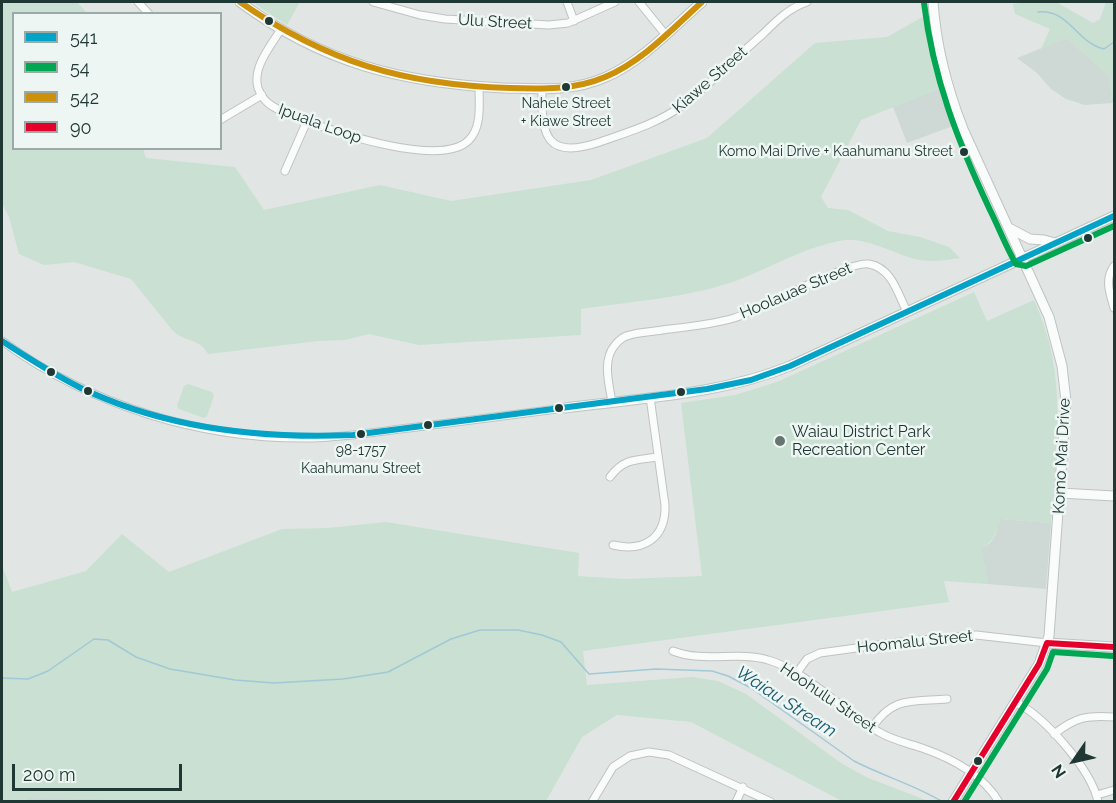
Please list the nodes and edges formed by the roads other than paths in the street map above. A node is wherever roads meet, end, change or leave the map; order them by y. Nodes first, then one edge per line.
1 (240, 2) edge
2 (373, 2) edge
3 (567, 2) edge
4 (615, 2) edge
5 (639, 2) edge
6 (702, 2) edge
7 (807, 2) edge
8 (933, 2) edge
9 (574, 21) junction
10 (281, 29) junction
11 (666, 34) junction
12 (479, 87) junction
13 (542, 90) junction
14 (261, 95) junction
15 (222, 119) edge
16 (307, 121) junction
17 (285, 171) dead end
18 (1114, 216) edge
19 (1009, 228) junction
20 (1055, 243) junction
21 (1023, 258) junction
22 (1114, 266) edge
23 (1114, 308) edge
24 (907, 312) junction
25 (2, 341) edge
26 (650, 397) junction
27 (612, 402) junction
28 (566, 408) joint
29 (658, 457) junction
30 (610, 477) dead end
31 (1060, 493) junction
32 (1114, 496) edge
33 (613, 545) dead end
34 (1047, 642) junction
35 (1114, 648) edge
36 (673, 651) dead end
37 (796, 674) junction
38 (947, 699) dead end
39 (1015, 702) junction
40 (1114, 717) edge
41 (872, 728) junction
42 (1054, 734) junction
43 (971, 773) junction
44 (743, 787) junction
45 (1114, 790) edge
46 (1098, 798) edge
47 (592, 801) edge
48 (736, 801) edge
49 (771, 801) edge
50 (953, 801) edge
51 (999, 801) edge

1 - 10 street
2 - 9 street, Ulu Street
3 - 9 street
4 - 9 street, Ulu Street
5 - 11 street
6 - 11 street
7 - 13 street, Kiawe Street
8 - 19 street, Komo Mai Drive
10 - 12 street
10 - 14 street, Ipuala Loop
11 - 13 street
12 - 13 street
12 - 16 street, Ipuala Loop
14 - 15 street
14 - 16 street, Ipuala Loop
16 - 17 street
18 - 20 street
19 - 20 street
19 - 21 street, Komo Mai Drive
20 - 21 street
21 - 24 street
21 - 31 street, Komo Mai Drive
22 - 23 street
24 - 26 street
24 - 27 street, Hoolauae Street
25 - 28 street
26 - 27 street
26 - 29 street
27 - 28 street
29 - 30 street
29 - 33 street
31 - 32 street
31 - 34 street, Komo Mai Drive
34 - 35 street, Hoomalu Street
34 - 37 street, Hoomalu Street
34 - 39 street, Komo Mai Drive
36 - 37 street, Hoohulu Street
37 - 41 street, Hoohulu Street
38 - 41 street
39 - 42 street
39 - 43 street, Komo Mai Drive
40 - 42 street
41 - 43 street, Hoohulu Street
42 - 46 street
43 - 50 street, Komo Mai Drive
43 - 51 street, Hoohulu Street
44 - 47 street
44 - 48 street
44 - 49 street
45 - 46 street

